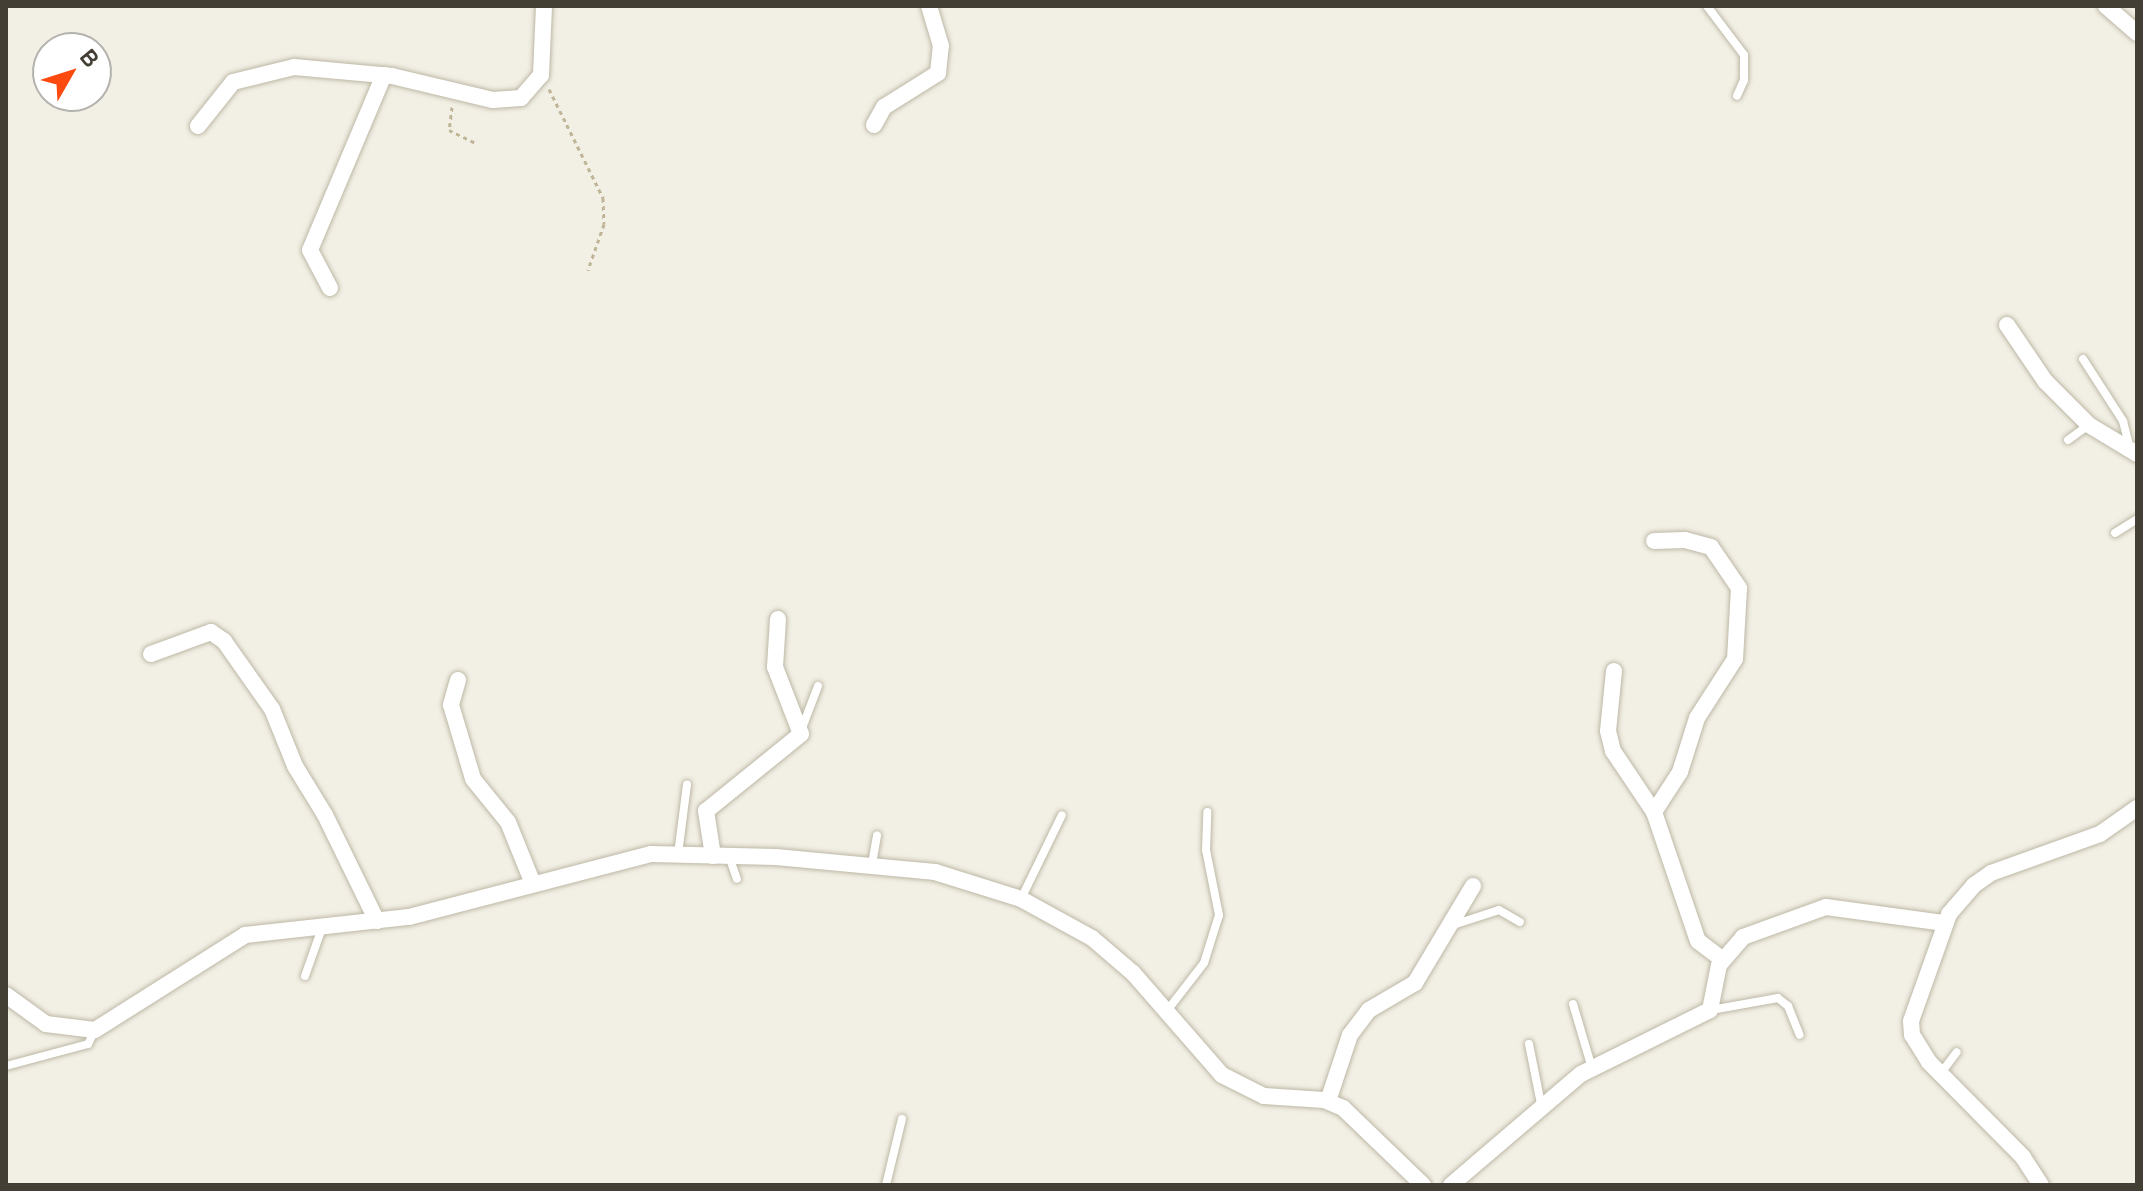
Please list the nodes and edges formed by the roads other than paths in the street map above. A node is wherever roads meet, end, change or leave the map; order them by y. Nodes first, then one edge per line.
1 (544, 6) edge
2 (929, 6) edge
3 (1707, 6) edge
4 (2106, 6) edge
5 (2137, 33) edge
6 (384, 75) junction
7 (1737, 96) dead end
8 (874, 125) dead end
9 (198, 126) dead end
10 (330, 288) dead end
11 (2007, 325) dead end
12 (2083, 359) dead end
13 (2089, 425) junction
14 (2068, 440) dead end
15 (2133, 449) edge
16 (2137, 519) edge
17 (2115, 533) dead end
18 (1654, 541) dead end
19 (778, 619) dead end
20 (151, 654) dead end
21 (1614, 671) dead end
22 (458, 680) dead end
23 (818, 686) dead end
24 (802, 728) junction
25 (687, 785) dead end
26 (1207, 812) dead end
27 (1654, 812) junction
28 (1062, 815) dead end
29 (2134, 815) edge
30 (877, 835) dead end
31 (678, 854) junction
32 (721, 856) junction
33 (872, 864) junction
34 (737, 879) dead end
35 (533, 884) junction
36 (1473, 886) dead end
37 (1021, 899) junction
38 (377, 921) junction
39 (1520, 922) dead end
40 (1945, 923) junction
41 (1452, 925) junction
42 (322, 928) junction
43 (1722, 959) junction
44 (305, 976) dead end
45 (6, 995) edge
46 (1573, 1004) dead end
47 (1710, 1010) junction
48 (1166, 1013) junction
49 (95, 1030) junction
50 (1800, 1035) dead end
51 (1529, 1044) dead end
52 (1957, 1052) dead end
53 (6, 1066) edge
54 (1592, 1068) junction
55 (1940, 1075) junction
56 (1328, 1101) junction
57 (1541, 1104) junction
58 (902, 1119) dead end
59 (886, 1185) edge
60 (1423, 1185) edge
61 (1451, 1185) edge
62 (2041, 1185) edge

1 - 6 street
2 - 8 street
3 - 7 lane
4 - 5 street
6 - 9 street
6 - 10 street
11 - 13 street
12 - 15 lane
13 - 14 lane
13 - 15 street
16 - 17 lane
18 - 27 street
19 - 24 street
20 - 38 street
21 - 27 street
22 - 35 street
23 - 24 lane
24 - 32 street
25 - 31 lane
26 - 48 lane
27 - 43 street
28 - 37 lane
29 - 40 street
30 - 33 lane
31 - 32 street
31 - 35 street
32 - 33 street
32 - 34 lane
33 - 37 street
35 - 38 street
36 - 41 street
37 - 48 street
38 - 42 street
39 - 41 lane
40 - 43 street
40 - 55 street
41 - 56 street
42 - 44 lane
42 - 49 street
43 - 47 street
45 - 49 street
46 - 54 lane
47 - 50 lane
47 - 54 street
48 - 56 street
49 - 53 lane
51 - 57 lane
52 - 55 lane
54 - 57 street
55 - 62 street
56 - 60 street
57 - 61 street
58 - 59 lane

